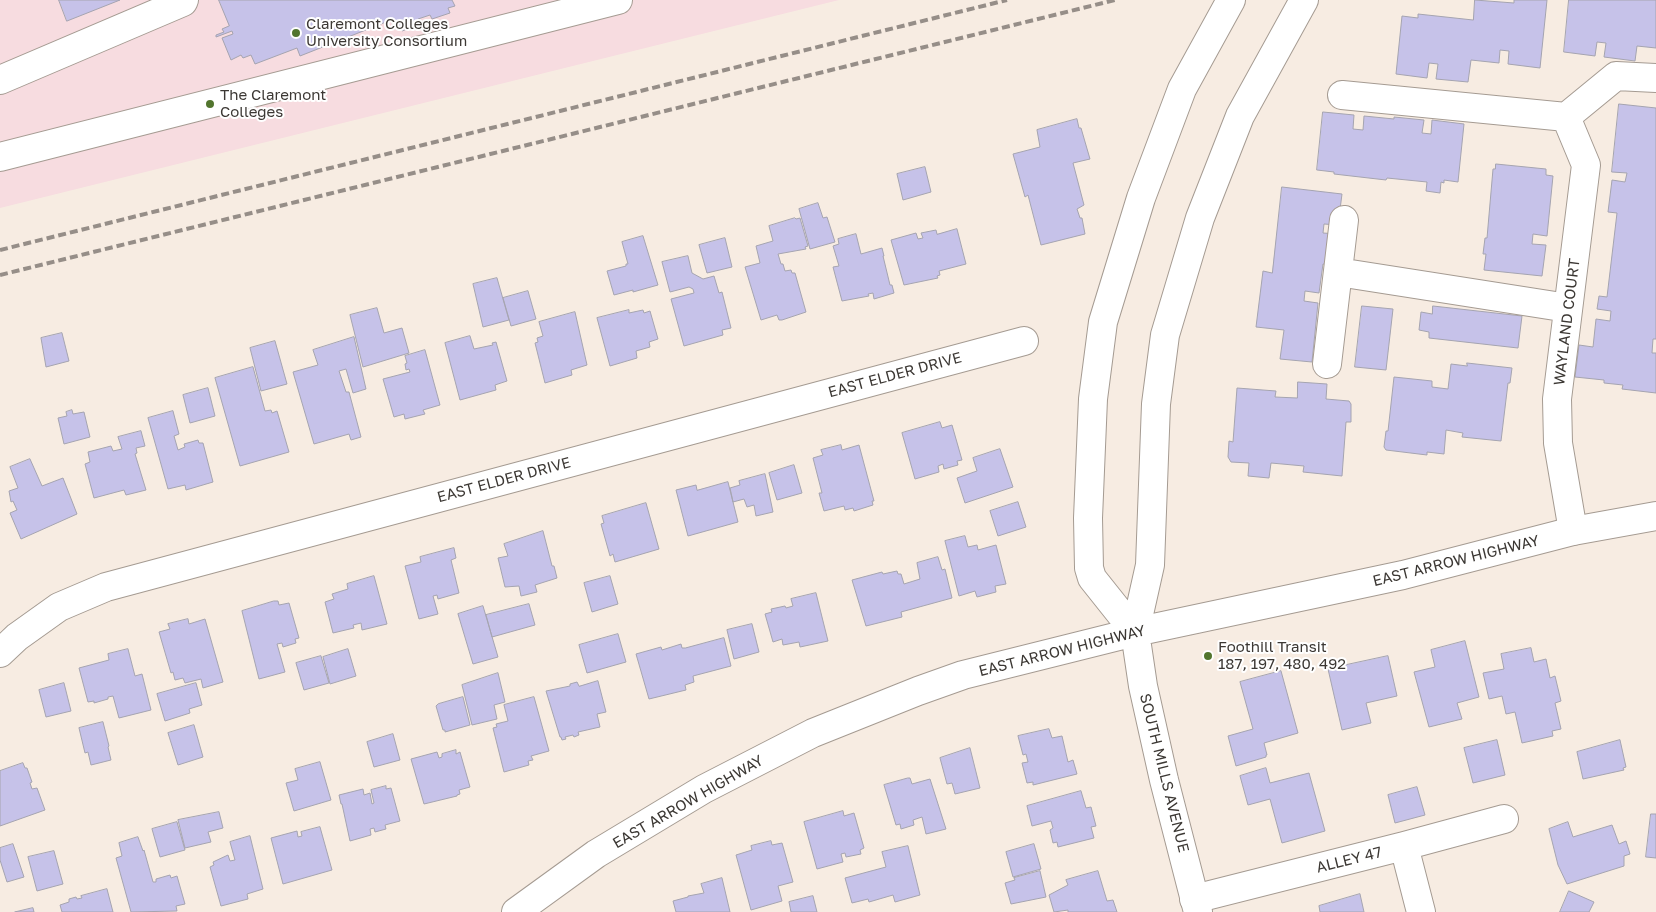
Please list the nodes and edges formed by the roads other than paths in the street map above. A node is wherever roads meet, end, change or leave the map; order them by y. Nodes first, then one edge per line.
1 (184, 0) edge
2 (618, 0) edge
3 (1231, 0) edge
4 (1304, 0) edge
5 (1656, 78) edge
6 (0, 80) edge
7 (1342, 95) dead end
8 (1566, 117) junction
9 (0, 157) edge
10 (1344, 220) dead end
11 (1338, 272) junction
12 (1568, 308) junction
13 (1024, 341) dead end
14 (1326, 364) dead end
15 (1656, 516) edge
16 (1572, 531) junction
17 (1135, 632) junction
18 (0, 654) edge
19 (1504, 819) dead end
20 (1404, 846) junction
21 (1196, 905) edge
22 (516, 912) edge
23 (1421, 912) edge

1 - 6 main road
2 - 9 main road
3 - 17 main road
4 - 17 main road
5 - 8 main road
7 - 8 main road
8 - 12 main road, WAYLAND COURT
10 - 11 main road
11 - 12 main road
11 - 14 main road
12 - 16 main road, WAYLAND COURT
13 - 18 main road, EAST ELDER DRIVE
15 - 16 main road, EAST ARROW HIGHWAY
16 - 17 main road, EAST ARROW HIGHWAY
17 - 21 main road, SOUTH MILLS AVENUE
17 - 22 main road, EAST ARROW HIGHWAY
19 - 20 main road, ALLEY 47
20 - 21 main road, ALLEY 47
20 - 23 main road

